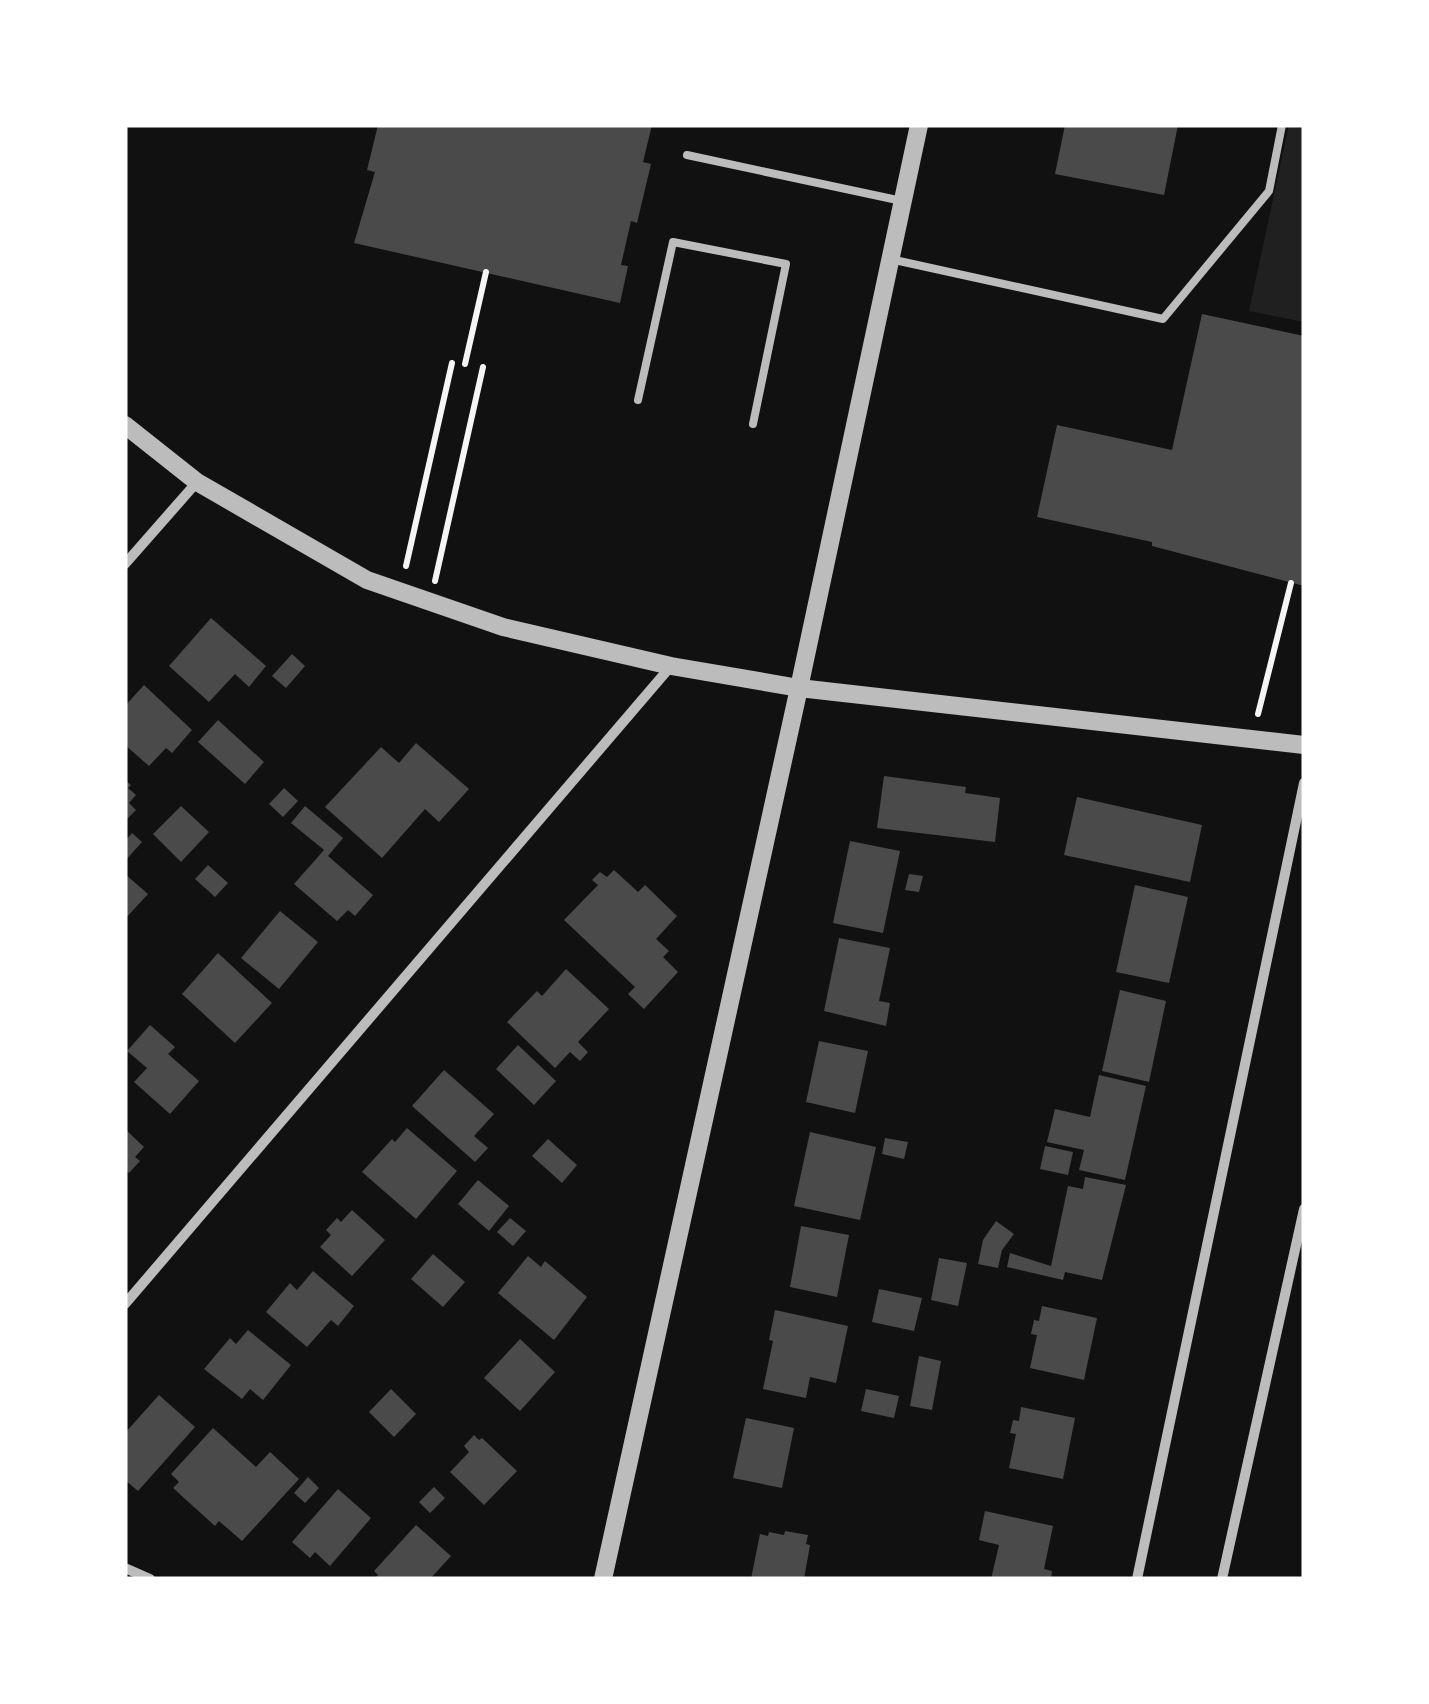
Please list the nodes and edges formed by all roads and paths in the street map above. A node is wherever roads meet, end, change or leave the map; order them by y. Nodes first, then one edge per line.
1 (918, 125) edge
2 (1282, 125) edge
3 (687, 155) dead end
4 (902, 201) junction
5 (890, 259) junction
6 (486, 272) dead end
7 (452, 362) dead end
8 (466, 364) dead end
9 (483, 367) dead end
10 (638, 400) dead end
11 (753, 424) dead end
12 (125, 426) edge
13 (197, 482) junction
14 (125, 564) edge
15 (1291, 583) dead end
16 (400, 592) junction
17 (430, 602) junction
18 (671, 666) junction
19 (799, 688) junction
20 (1252, 739) junction
21 (1304, 745) edge
22 (1304, 783) edge
23 (1304, 1209) edge
24 (125, 1304) edge
25 (125, 1568) edge
26 (150, 1579) edge
27 (602, 1579) edge
28 (1137, 1579) edge
29 (1222, 1579) edge

1 - 4 street
2 - 5 lane
3 - 4 lane
4 - 5 street
5 - 19 street
6 - 8 path
7 - 16 path
9 - 17 path
10 - 11 lane
12 - 13 street
13 - 14 street
13 - 16 street
15 - 20 path
16 - 17 street
17 - 18 street
18 - 19 street
18 - 24 street
19 - 20 street
19 - 27 street
20 - 21 street
22 - 28 street
23 - 29 street
25 - 26 street

